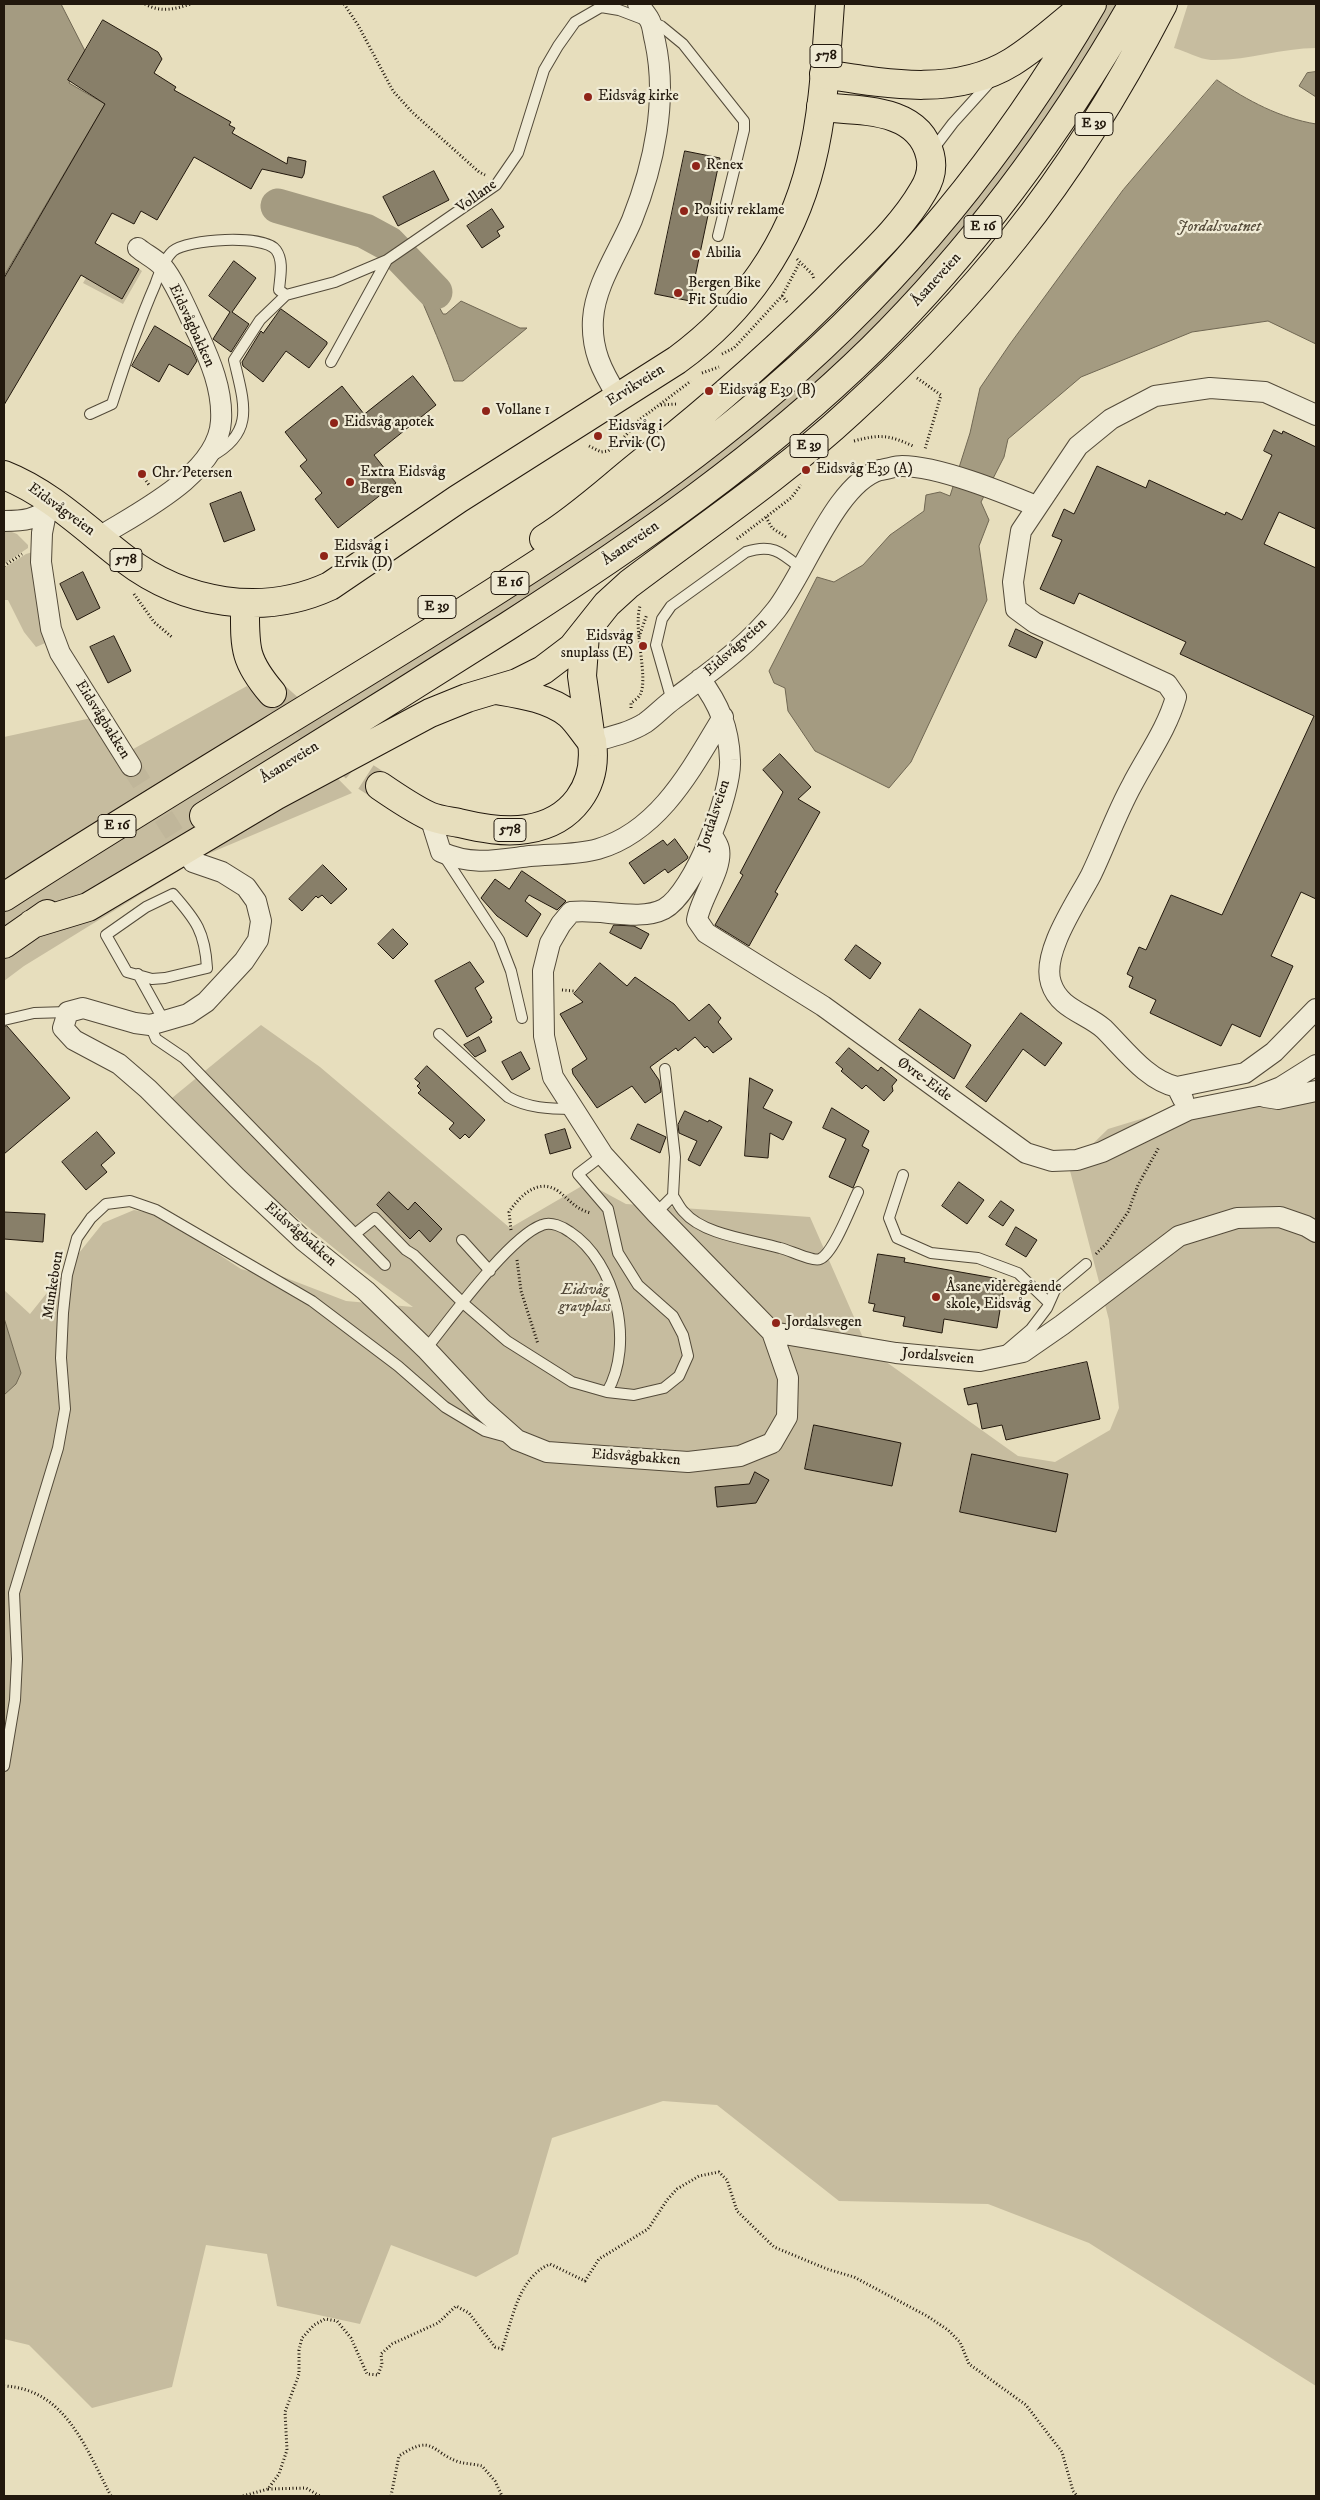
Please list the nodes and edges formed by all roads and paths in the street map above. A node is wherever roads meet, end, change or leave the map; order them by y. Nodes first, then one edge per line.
1 (145, 4) edge
2 (191, 4) edge
3 (344, 4) edge
4 (638, 4) edge
5 (830, 4) edge
6 (1086, 4) edge
7 (1092, 4) edge
8 (1133, 4) edge
9 (1163, 4) edge
10 (650, 20) junction
11 (1012, 62) junction
12 (824, 74) junction
13 (821, 108) junction
14 (930, 154) junction
15 (499, 181) junction
16 (718, 236) dead end
17 (138, 248) dead end
18 (794, 255) dead end
19 (389, 258) junction
20 (800, 262) junction
21 (162, 267) junction
22 (814, 286) dead end
23 (286, 294) junction
24 (782, 296) junction
25 (787, 302) dead end
26 (717, 353) dead end
27 (331, 362) dead end
28 (728, 367) dead end
29 (912, 375) dead end
30 (618, 397) junction
31 (90, 414) dead end
32 (1316, 415) edge
33 (589, 446) dead end
34 (200, 463) junction
35 (920, 468) junction
36 (4, 475) edge
37 (52, 503) junction
38 (1036, 506) junction
39 (766, 517) dead end
40 (4, 522) edge
41 (98, 537) junction
42 (813, 551) junction
43 (803, 570) junction
44 (245, 604) junction
45 (585, 634) junction
46 (700, 680) junction
47 (494, 690) junction
48 (272, 693) tunnel mouth
49 (672, 700) junction
50 (723, 717) junction
51 (592, 742) junction
52 (230, 756) junction
53 (131, 766) tunnel mouth
54 (380, 786) tunnel mouth
55 (430, 816) junction
56 (712, 835) junction
57 (441, 852) junction
58 (193, 862) tunnel mouth
59 (4, 897) edge
60 (32, 924) junction
61 (4, 944) edge
62 (138, 974) junction
63 (1316, 1009) edge
64 (68, 1012) junction
65 (522, 1018) dead end
66 (4, 1020) edge
67 (157, 1023) junction
68 (439, 1034) dead end
69 (1316, 1065) edge
70 (665, 1069) dead end
71 (1177, 1087) junction
72 (1316, 1091) edge
73 (1258, 1096) junction
74 (572, 1109) junction
75 (1188, 1110) junction
76 (1164, 1122) junction
77 (603, 1155) junction
78 (903, 1175) dead end
79 (858, 1192) dead end
80 (673, 1196) junction
81 (608, 1209) junction
82 (656, 1214) junction
83 (1316, 1232) edge
84 (355, 1234) junction
85 (462, 1240) dead end
86 (515, 1243) junction
87 (1086, 1264) joint
88 (385, 1265) dead end
89 (490, 1271) junction
90 (463, 1303) junction
91 (1049, 1303) junction
92 (772, 1332) junction
93 (426, 1349) junction
94 (998, 1357) junction
95 (545, 1365) junction
96 (607, 1392) junction
97 (517, 1440) junction
98 (4, 1766) edge
99 (4, 2386) edge
100 (268, 2489) junction
101 (111, 2496) edge
102 (243, 2496) edge
103 (320, 2496) edge
104 (391, 2496) edge
105 (502, 2496) edge
106 (1077, 2496) edge

1 - 2 path
3 - 15 path
4 - 10 street, Vollane
5 - 12 main road, Ervikveien / 578
6 - 11 main road
7 - 52 main road, E 16
8 - 60 main road, Åsaneveien / E 16
9 - 45 main road, E 39
10 - 15 lane, Vollane
10 - 16 lane, Vollane
10 - 30 street, Vollane
11 - 12 main road
11 - 14 lane
12 - 13 main road, Ervikveien / 578
13 - 14 main road
13 - 30 main road, Ervikveien / 578
14 - 52 main road, E 39
15 - 19 lane, Vollane
17 - 21 street, Eidsvågbakken
18 - 20 path
19 - 23 lane
19 - 27 lane, Vollane
20 - 22 path
20 - 24 path
21 - 23 lane, Eidsvågbakken
21 - 31 lane
21 - 34 street, Eidsvågbakken
23 - 34 lane
24 - 25 path
24 - 26 path
28 - 33 path
29 - 35 path
30 - 44 main road, Ervikveien / 578
32 - 38 street
34 - 41 street, Eidsvågbakken
35 - 38 street, Eidsvågveien
35 - 42 street, Eidsvågveien
36 - 37 main road, Eidsvågveien / 578
37 - 40 street
37 - 41 main road, Eidsvågveien / 578
37 - 53 street, Eidsvågbakken
38 - 71 street
39 - 42 path
41 - 44 main road, Eidsvågveien / 578
42 - 43 street, Eidsvågveien
43 - 46 street, Eidsvågveien
43 - 49 lane
44 - 48 main road
45 - 47 main road
45 - 51 main road
46 - 49 street, Eidsvågveien
46 - 50 street, Jordalsveien
47 - 51 main road
47 - 60 main road
49 - 51 street, Eidsvågveien
50 - 56 street, Jordalsveien
50 - 57 street
51 - 55 main road, 578
52 - 59 main road, E 16
54 - 55 main road, 578
55 - 57 street
56 - 74 street, Jordalsveien
56 - 76 street, Øvre-Eide
57 - 65 lane
58 - 67 street
60 - 61 main road, Åsaneveien / E 16
62 - 62 lane
62 - 67 lane
63 - 71 street
64 - 66 lane
64 - 67 street
64 - 93 street, Eidsvågbakken
67 - 84 lane
68 - 74 lane
69 - 73 street, Øvre-Eide
70 - 80 lane
71 - 75 street
72 - 73 street, Øvre-Eide
73 - 75 street, Øvre-Eide
74 - 77 street, Jordalsveien
75 - 76 street, Øvre-Eide
76 - 87 path
77 - 81 lane
77 - 82 street, Jordalsveien
78 - 91 lane
79 - 80 lane
80 - 82 lane
81 - 86 path
81 - 96 lane
82 - 92 street, Jordalsveien
83 - 94 street, Jordalsveien
84 - 88 lane
84 - 90 lane
85 - 89 lane
86 - 89 lane
86 - 95 path
86 - 96 lane
87 - 91 lane
89 - 90 lane
90 - 93 lane
90 - 95 lane
91 - 94 lane
92 - 94 street, Jordalsveien
92 - 97 street, Eidsvågbakken
93 - 97 street, Eidsvågbakken
95 - 96 lane
97 - 98 lane, Munkebotn
99 - 101 path
100 - 102 path
100 - 103 path
100 - 106 path
104 - 105 path

